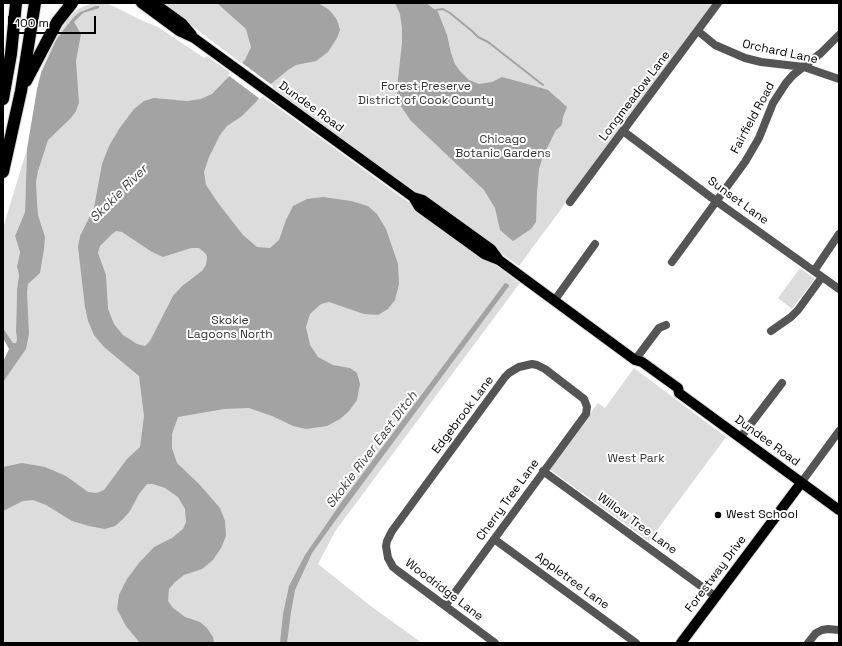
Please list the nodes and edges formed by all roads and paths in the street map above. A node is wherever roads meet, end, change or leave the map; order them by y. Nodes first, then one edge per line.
1 (9, 3) edge
2 (16, 3) edge
3 (35, 3) edge
4 (72, 3) edge
5 (141, 3) edge
6 (154, 3) edge
7 (718, 3) edge
8 (698, 31) junction
9 (839, 35) edge
10 (194, 38) junction
11 (11, 54) junction
12 (804, 67) junction
13 (839, 80) edge
14 (21, 91) junction
15 (3, 99) edge
16 (623, 131) junction
17 (3, 172) edge
18 (716, 201) junction
19 (570, 202) dead end
20 (839, 234) edge
21 (595, 244) dead end
22 (672, 262) dead end
23 (814, 271) junction
24 (822, 277) junction
25 (839, 289) edge
26 (554, 301) junction
27 (666, 325) dead end
28 (771, 331) dead end
29 (635, 360) junction
30 (782, 383) dead end
31 (587, 407) joint
32 (839, 431) edge
33 (740, 438) junction
34 (543, 471) junction
35 (801, 482) junction
36 (839, 510) edge
37 (494, 539) junction
38 (386, 552) joint
39 (716, 597) junction
40 (445, 606) junction
41 (839, 630) edge
42 (495, 643) edge
43 (636, 643) edge
44 (681, 643) edge
45 (808, 643) edge

1 - 11 highway
2 - 11 highway
3 - 14 highway
4 - 14 highway
5 - 10 main road, Dundee Road
6 - 10 main road, Dundee Road
7 - 8 street, Longmeadow Lane
8 - 12 street, Orchard Lane
8 - 16 street, Longmeadow Lane
9 - 12 street, Fairfield Road
10 - 26 main road, Dundee Road
11 - 15 highway
12 - 13 street, Orchard Lane
12 - 18 street, Fairfield Road
14 - 17 highway
16 - 18 street, Sunset Lane
16 - 19 street, Longmeadow Lane
18 - 22 street, Fairfield Road
18 - 23 street, Sunset Lane
20 - 23 street
21 - 26 street
23 - 24 street, Sunset Lane
24 - 25 street, Sunset Lane
24 - 28 street
26 - 29 main road, Dundee Road
27 - 29 street
29 - 33 main road, Dundee Road
30 - 33 street
31 - 34 street, Cherry Tree Lane
31 - 38 street, Edgebrook Lane
32 - 35 street
33 - 35 main road, Dundee Road
34 - 37 street, Cherry Tree Lane
34 - 39 street, Willow Tree Lane
35 - 36 main road, Dundee Road
35 - 39 main road, Forestway Drive
37 - 40 street, Cherry Tree Lane
37 - 43 street, Appletree Lane
38 - 40 street, Woodridge Lane
39 - 44 main road, Forestway Drive
40 - 42 street, Woodridge Lane
41 - 45 street

